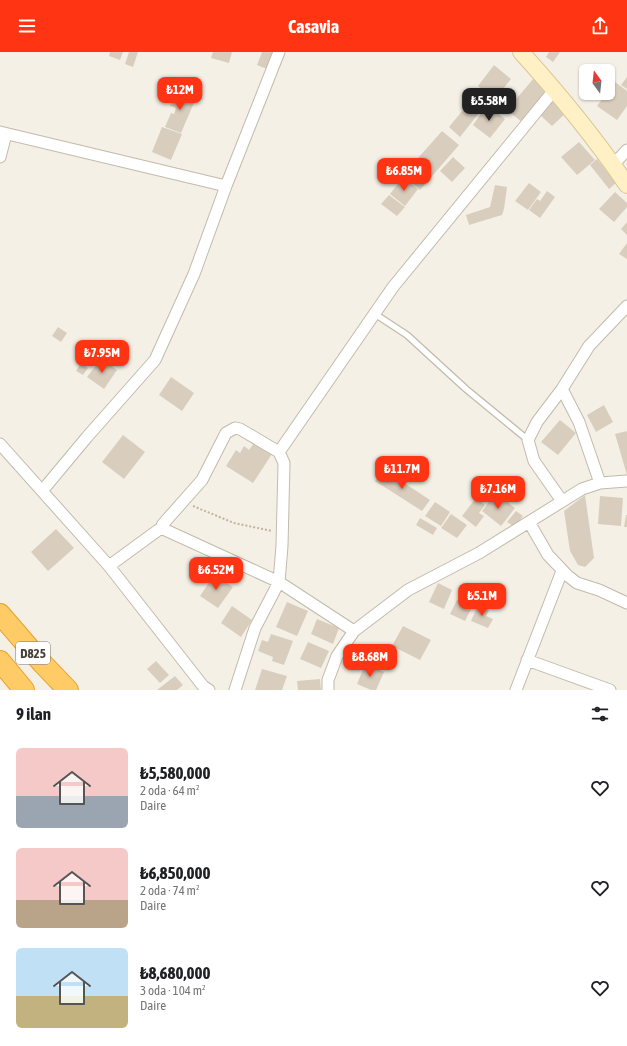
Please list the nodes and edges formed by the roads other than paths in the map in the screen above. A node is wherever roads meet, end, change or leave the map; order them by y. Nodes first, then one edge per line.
1 (279, 52) edge
2 (521, 52) edge
3 (555, 89) junction
4 (3, 133) edge
5 (627, 150) edge
6 (0, 157) edge
7 (613, 165) junction
8 (627, 185) edge
9 (226, 186) junction
10 (627, 306) edge
11 (375, 314) junction
12 (562, 389) junction
13 (528, 440) junction
14 (0, 444) edge
15 (279, 452) junction
16 (627, 481) edge
17 (600, 483) junction
18 (42, 491) junction
19 (562, 501) junction
20 (529, 522) junction
21 (161, 528) junction
22 (109, 566) junction
23 (562, 571) junction
24 (279, 582) junction
25 (627, 603) edge
26 (0, 614) edge
27 (354, 631) junction
28 (527, 660) junction
29 (0, 661) edge
30 (24, 690) edge
31 (68, 690) edge
32 (209, 690) edge
33 (235, 690) edge
34 (328, 690) edge
35 (516, 690) edge
36 (610, 690) edge

1 - 9 street
2 - 3 street
3 - 7 street
3 - 11 street
4 - 6 street
4 - 9 street
5 - 7 street
7 - 8 street
9 - 18 street
10 - 12 street
11 - 13 lane
11 - 15 street
12 - 13 street
12 - 17 street
13 - 19 street
14 - 18 street
15 - 21 street
15 - 24 street
16 - 17 street
17 - 19 street
18 - 22 street
19 - 20 street
20 - 23 street
20 - 27 street
21 - 22 street
21 - 24 street
22 - 32 street
23 - 25 street
23 - 28 street
24 - 27 street
24 - 33 street
26 - 31 highway, D825
27 - 34 street
28 - 35 street
28 - 36 street
29 - 30 highway, D825

